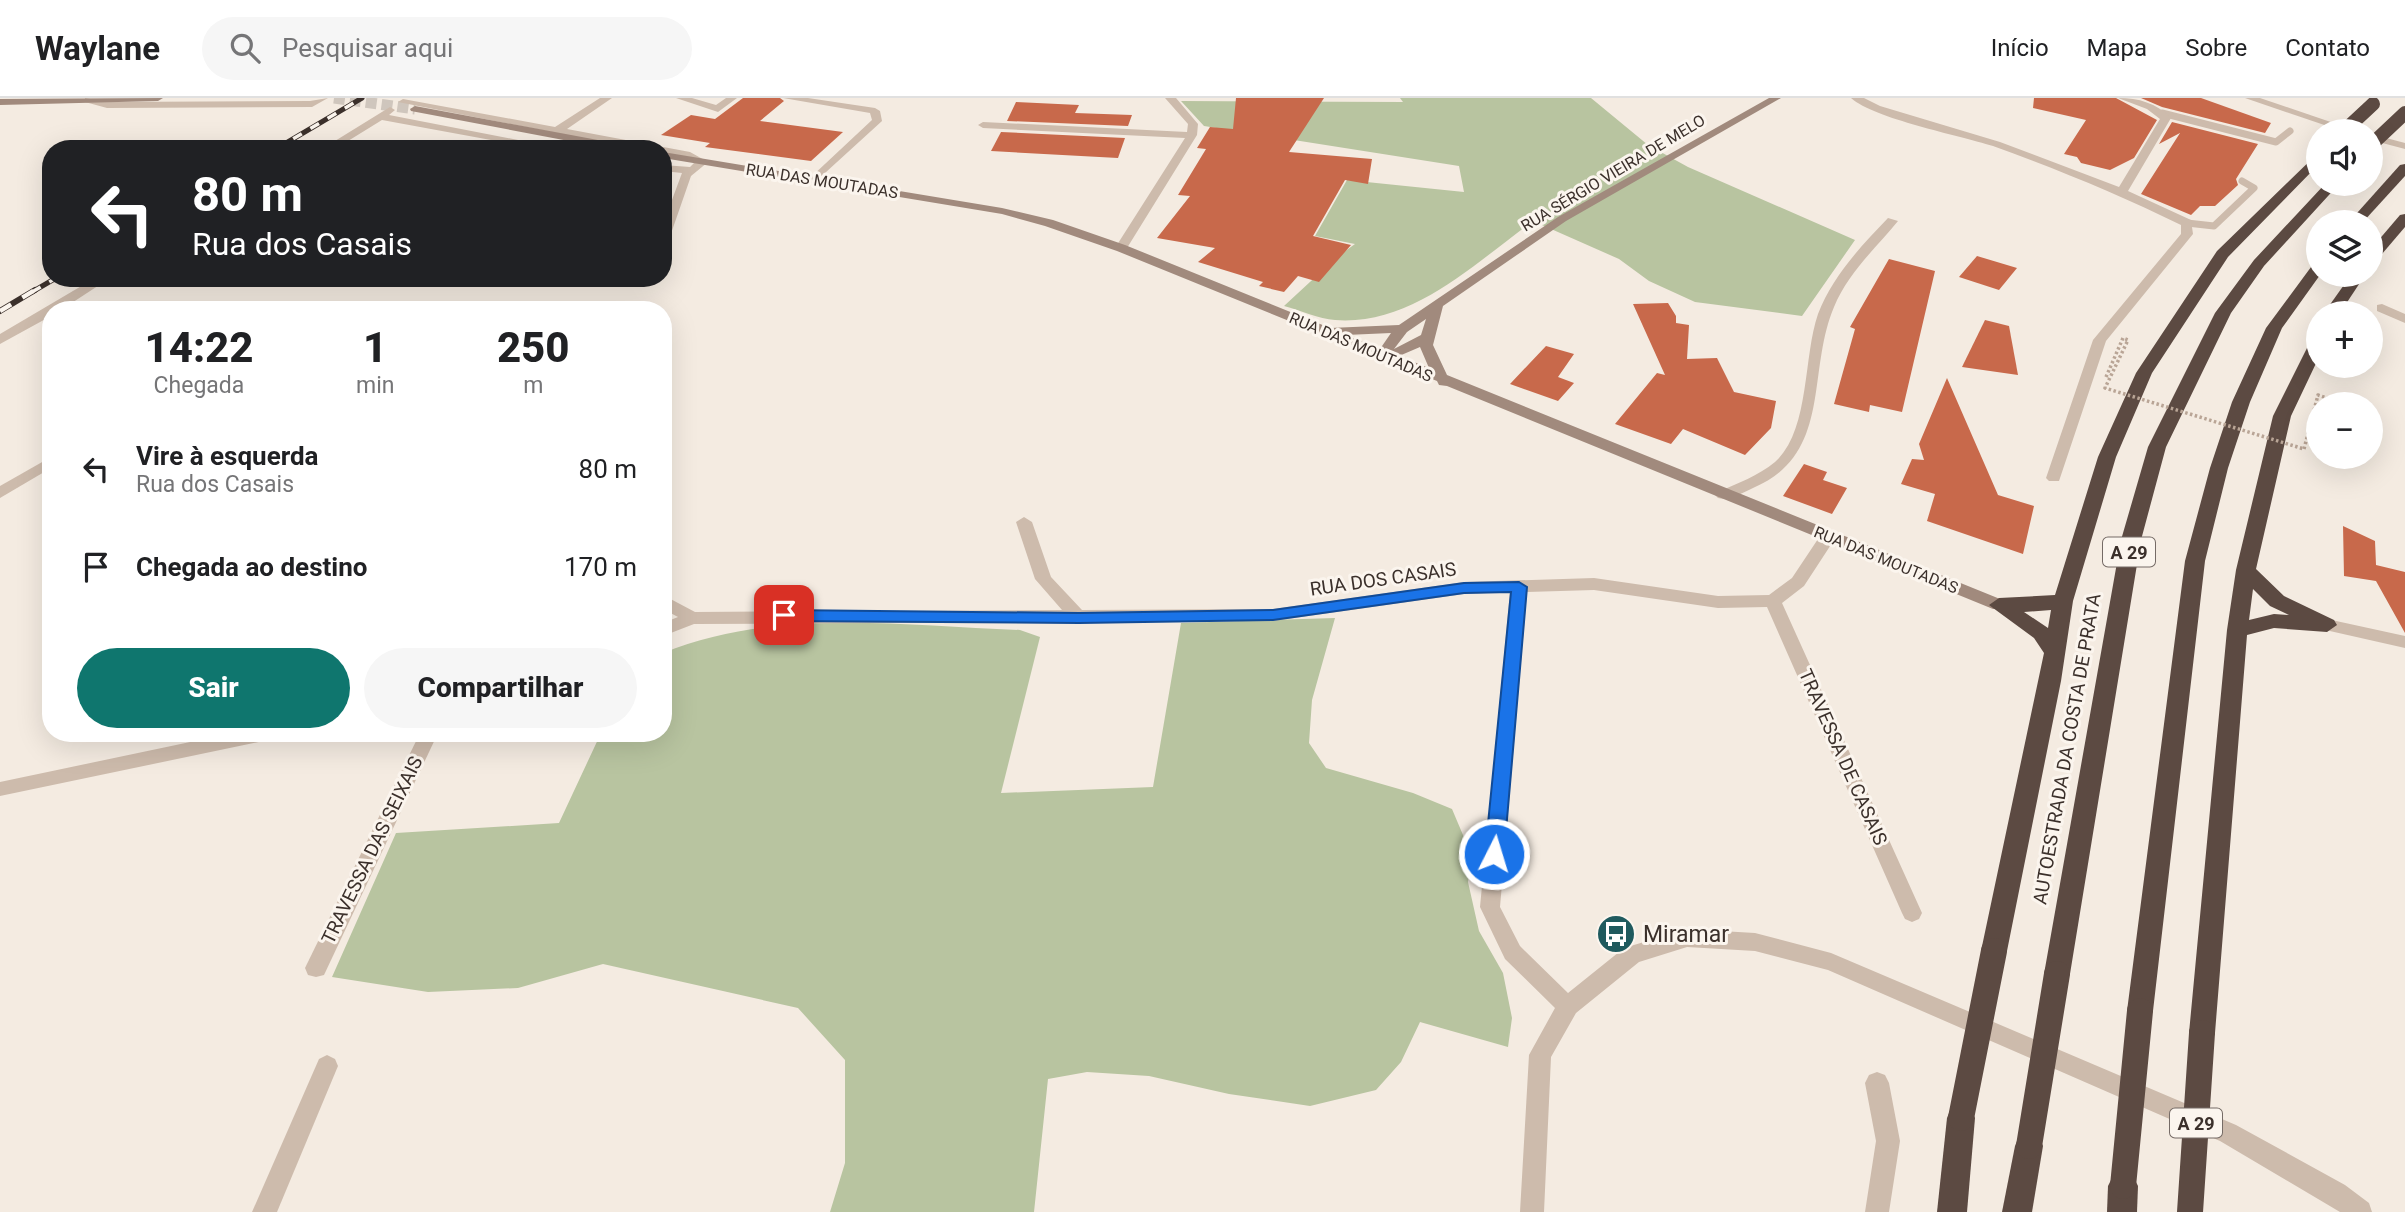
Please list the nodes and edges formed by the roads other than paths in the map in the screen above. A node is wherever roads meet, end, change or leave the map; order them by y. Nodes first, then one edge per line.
1 (158, 98) edge
2 (323, 98) edge
3 (607, 98) edge
4 (681, 98) edge
5 (732, 98) edge
6 (788, 98) edge
7 (1170, 98) edge
8 (1776, 98) edge
9 (1856, 98) edge
10 (2123, 98) edge
11 (2250, 98) edge
12 (91, 99) edge
13 (406, 100) edge
14 (2376, 101) edge
15 (0, 102) edge
16 (415, 109) tunnel mouth
17 (2162, 113) junction
18 (2405, 113) edge
19 (379, 116) junction
20 (2315, 119) edge
21 (2357, 119) edge
22 (983, 125) dead end
23 (558, 131) junction
24 (2290, 131) dead end
25 (2383, 134) edge
26 (1192, 135) junction
27 (341, 140) edge
28 (510, 140) edge
29 (582, 140) edge
30 (608, 140) edge
31 (2383, 140) edge
32 (2405, 146) edge
33 (672, 156) edge
34 (696, 166) junction
35 (672, 167) edge
36 (2306, 168) edge
37 (2405, 168) edge
38 (814, 180) junction
39 (2242, 181) dead end
40 (2122, 192) junction
41 (2321, 196) edge
42 (2367, 210) edge
43 (672, 216) edge
44 (2405, 218) edge
45 (1892, 221) dead end
46 (2187, 223) junction
47 (2383, 244) edge
48 (1121, 248) junction
49 (2306, 283) edge
50 (89, 287) edge
51 (66, 301) edge
52 (1437, 306) junction
53 (2383, 308) edge
54 (42, 315) edge
55 (2405, 319) edge
56 (1402, 329) junction
57 (1320, 330) junction
58 (1424, 338) junction
59 (0, 340) edge
60 (1384, 356) junction
61 (2306, 367) edge
62 (1444, 382) junction
63 (42, 467) edge
64 (2054, 478) dead end
65 (0, 493) edge
66 (1723, 495) junction
67 (1024, 522) dead end
68 (1828, 537) junction
69 (2246, 570) junction
70 (1519, 587) junction
71 (1773, 601) junction
72 (2063, 601) junction
73 (672, 606) edge
74 (1999, 606) junction
75 (692, 618) junction
76 (1079, 618) junction
77 (2327, 625) junction
78 (672, 626) edge
79 (2236, 630) junction
80 (2405, 642) edge
81 (2056, 653) junction
82 (225, 742) edge
83 (425, 742) edge
84 (0, 789) edge
85 (1912, 912) dead end
86 (316, 968) dead end
87 (1568, 1006) junction
88 (327, 1066) dead end
89 (1877, 1083) dead end
90 (2122, 1199) edge
91 (264, 1212) edge
92 (1532, 1212) edge
93 (1877, 1212) edge
94 (1952, 1212) edge
95 (2017, 1212) edge
96 (2189, 1212) edge
97 (2360, 1212) edge

1 - 12 main road
2 - 12 street
3 - 23 street
4 - 5 street
6 - 38 street
7 - 26 street
8 - 52 main road, RUA SÉRGIO VIEIRA DE MELO
9 - 40 street
10 - 17 street
11 - 20 street
12 - 15 main road
13 - 19 street
13 - 23 street
14 - 21 highway, bridge
16 - 29 main road
17 - 24 lane
17 - 40 street
18 - 25 highway, bridge
19 - 27 street
19 - 28 street
22 - 26 street
23 - 30 street
26 - 48 street
31 - 32 street
33 - 34 main road, RUA DAS MOUTADAS
34 - 35 street, RUA DAS MOUTADAS
34 - 38 main road, RUA DAS MOUTADAS
34 - 43 street
36 - 72 highway, A 29
37 - 42 highway
38 - 48 main road, RUA DAS MOUTADAS
39 - 46 lane
40 - 46 street
41 - 95 highway, AUTOESTRADA DA COSTA DE PRATA / A 29, bridge
44 - 47 highway
45 - 66 street
46 - 64 street
48 - 57 main road, RUA DAS MOUTADAS
49 - 90 highway, bridge
50 - 51 street
52 - 56 main road, RUA SÉRGIO VIEIRA DE MELO
52 - 58 main road
53 - 55 street
54 - 59 street
56 - 57 main road
56 - 60 main road, RUA SÉRGIO VIEIRA DE MELO
57 - 60 main road, RUA DAS MOUTADAS
58 - 60 main road
58 - 62 main road
60 - 62 main road, RUA DAS MOUTADAS
61 - 69 highway, A 29
62 - 66 main road, RUA DAS MOUTADAS
63 - 65 street
66 - 68 main road, RUA DAS MOUTADAS
67 - 76 street
68 - 71 street
68 - 74 main road, RUA DAS MOUTADAS
69 - 77 highway
69 - 79 highway, A 29
70 - 71 street, RUA DOS CASAIS
70 - 76 street, RUA DOS CASAIS
70 - 87 street
71 - 85 street, TRAVESSA DE CASAIS
72 - 74 highway
72 - 81 highway, A 29
73 - 75 street
74 - 81 highway
75 - 76 street, RUA DOS CASAIS
75 - 78 street
77 - 79 highway
77 - 80 street
79 - 96 highway, A 29, bridge
81 - 94 highway, A 29, bridge
82 - 84 street
83 - 86 street, TRAVESSA DAS SEIXAIS
87 - 92 street
87 - 97 street
88 - 91 street
89 - 93 street

